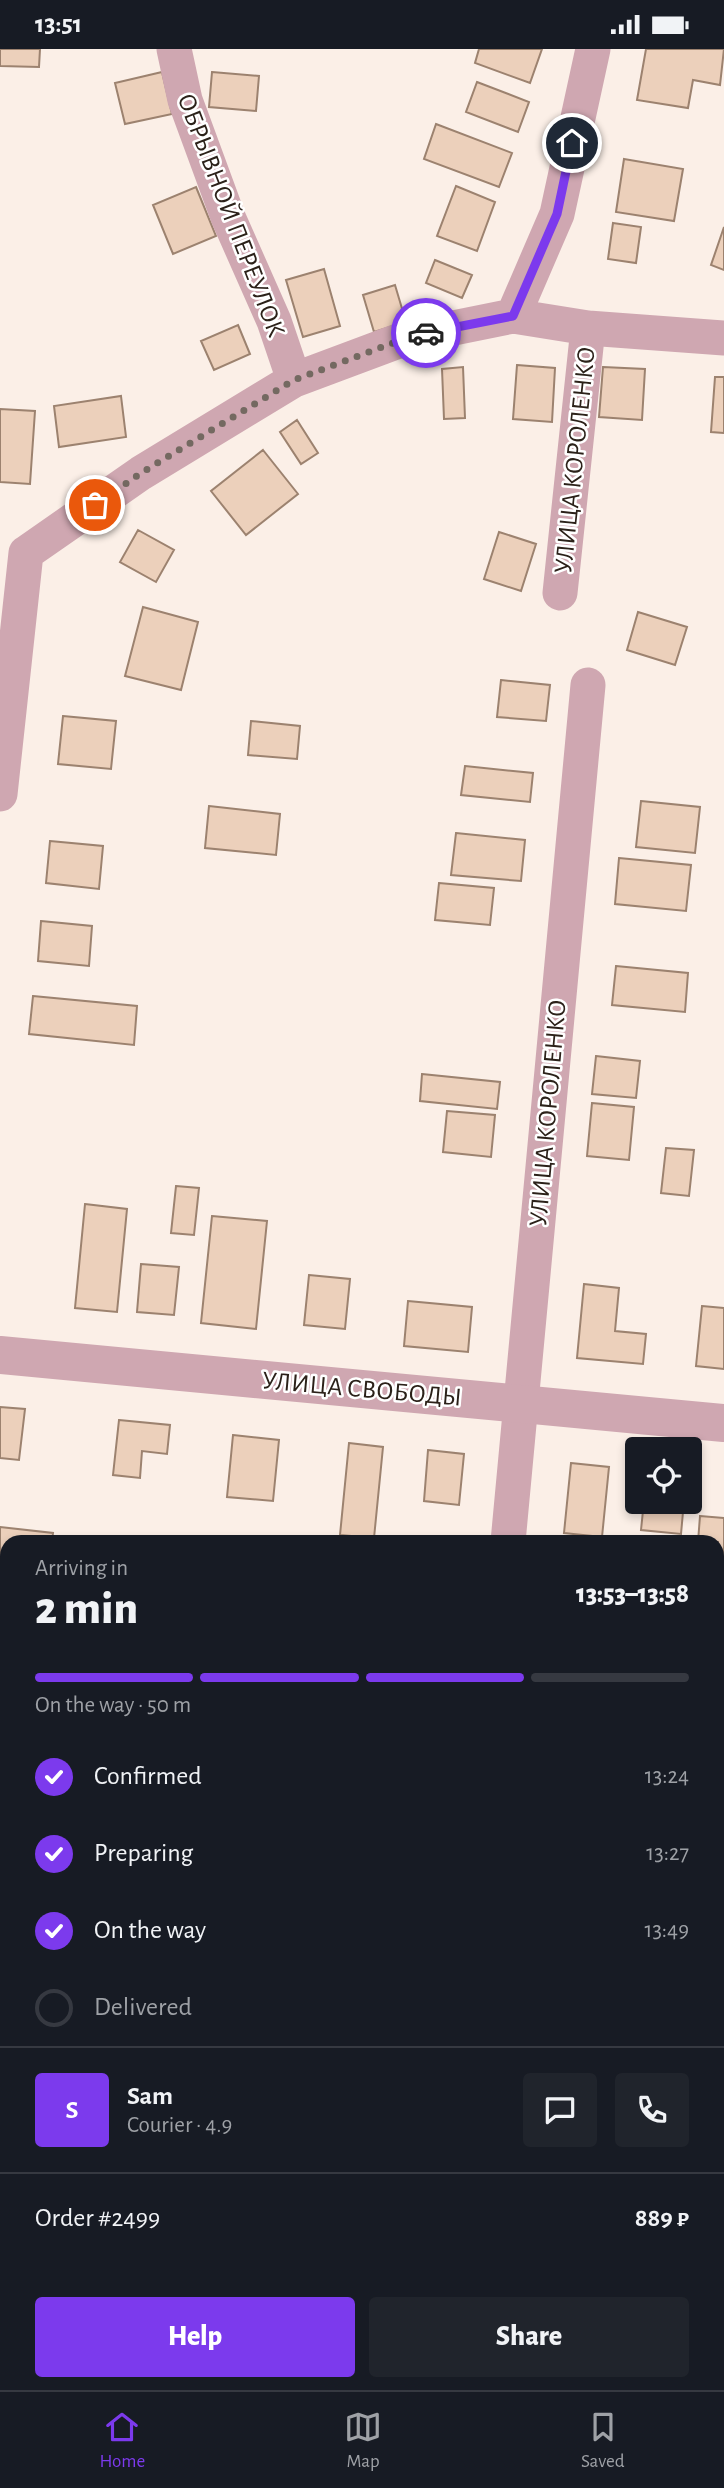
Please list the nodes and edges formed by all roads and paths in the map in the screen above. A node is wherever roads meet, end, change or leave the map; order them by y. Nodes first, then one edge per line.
1 (174, 49) edge
2 (593, 49) edge
3 (513, 316) junction
4 (588, 328) junction
5 (724, 338) edge
6 (294, 380) junction
7 (13, 552) edge
8 (560, 593) dead end
9 (588, 685) dead end
10 (0, 794) edge
11 (0, 1355) edge
12 (520, 1402) junction
13 (724, 1423) edge
14 (509, 1535) edge

1 - 6 street, ОБРЫВНОЙ ПЕРЕУЛОК
2 - 3 street
3 - 4 street
3 - 6 street
4 - 5 street
4 - 8 street, УЛИЦА КОРОЛЕНКО
6 - 7 street
7 - 10 street
9 - 12 street, УЛИЦА КОРОЛЕНКО
11 - 12 street, УЛИЦА СВОБОДЫ
12 - 13 street, УЛИЦА СВОБОДЫ
12 - 14 street, УЛИЦА КОРОЛЕНКО

